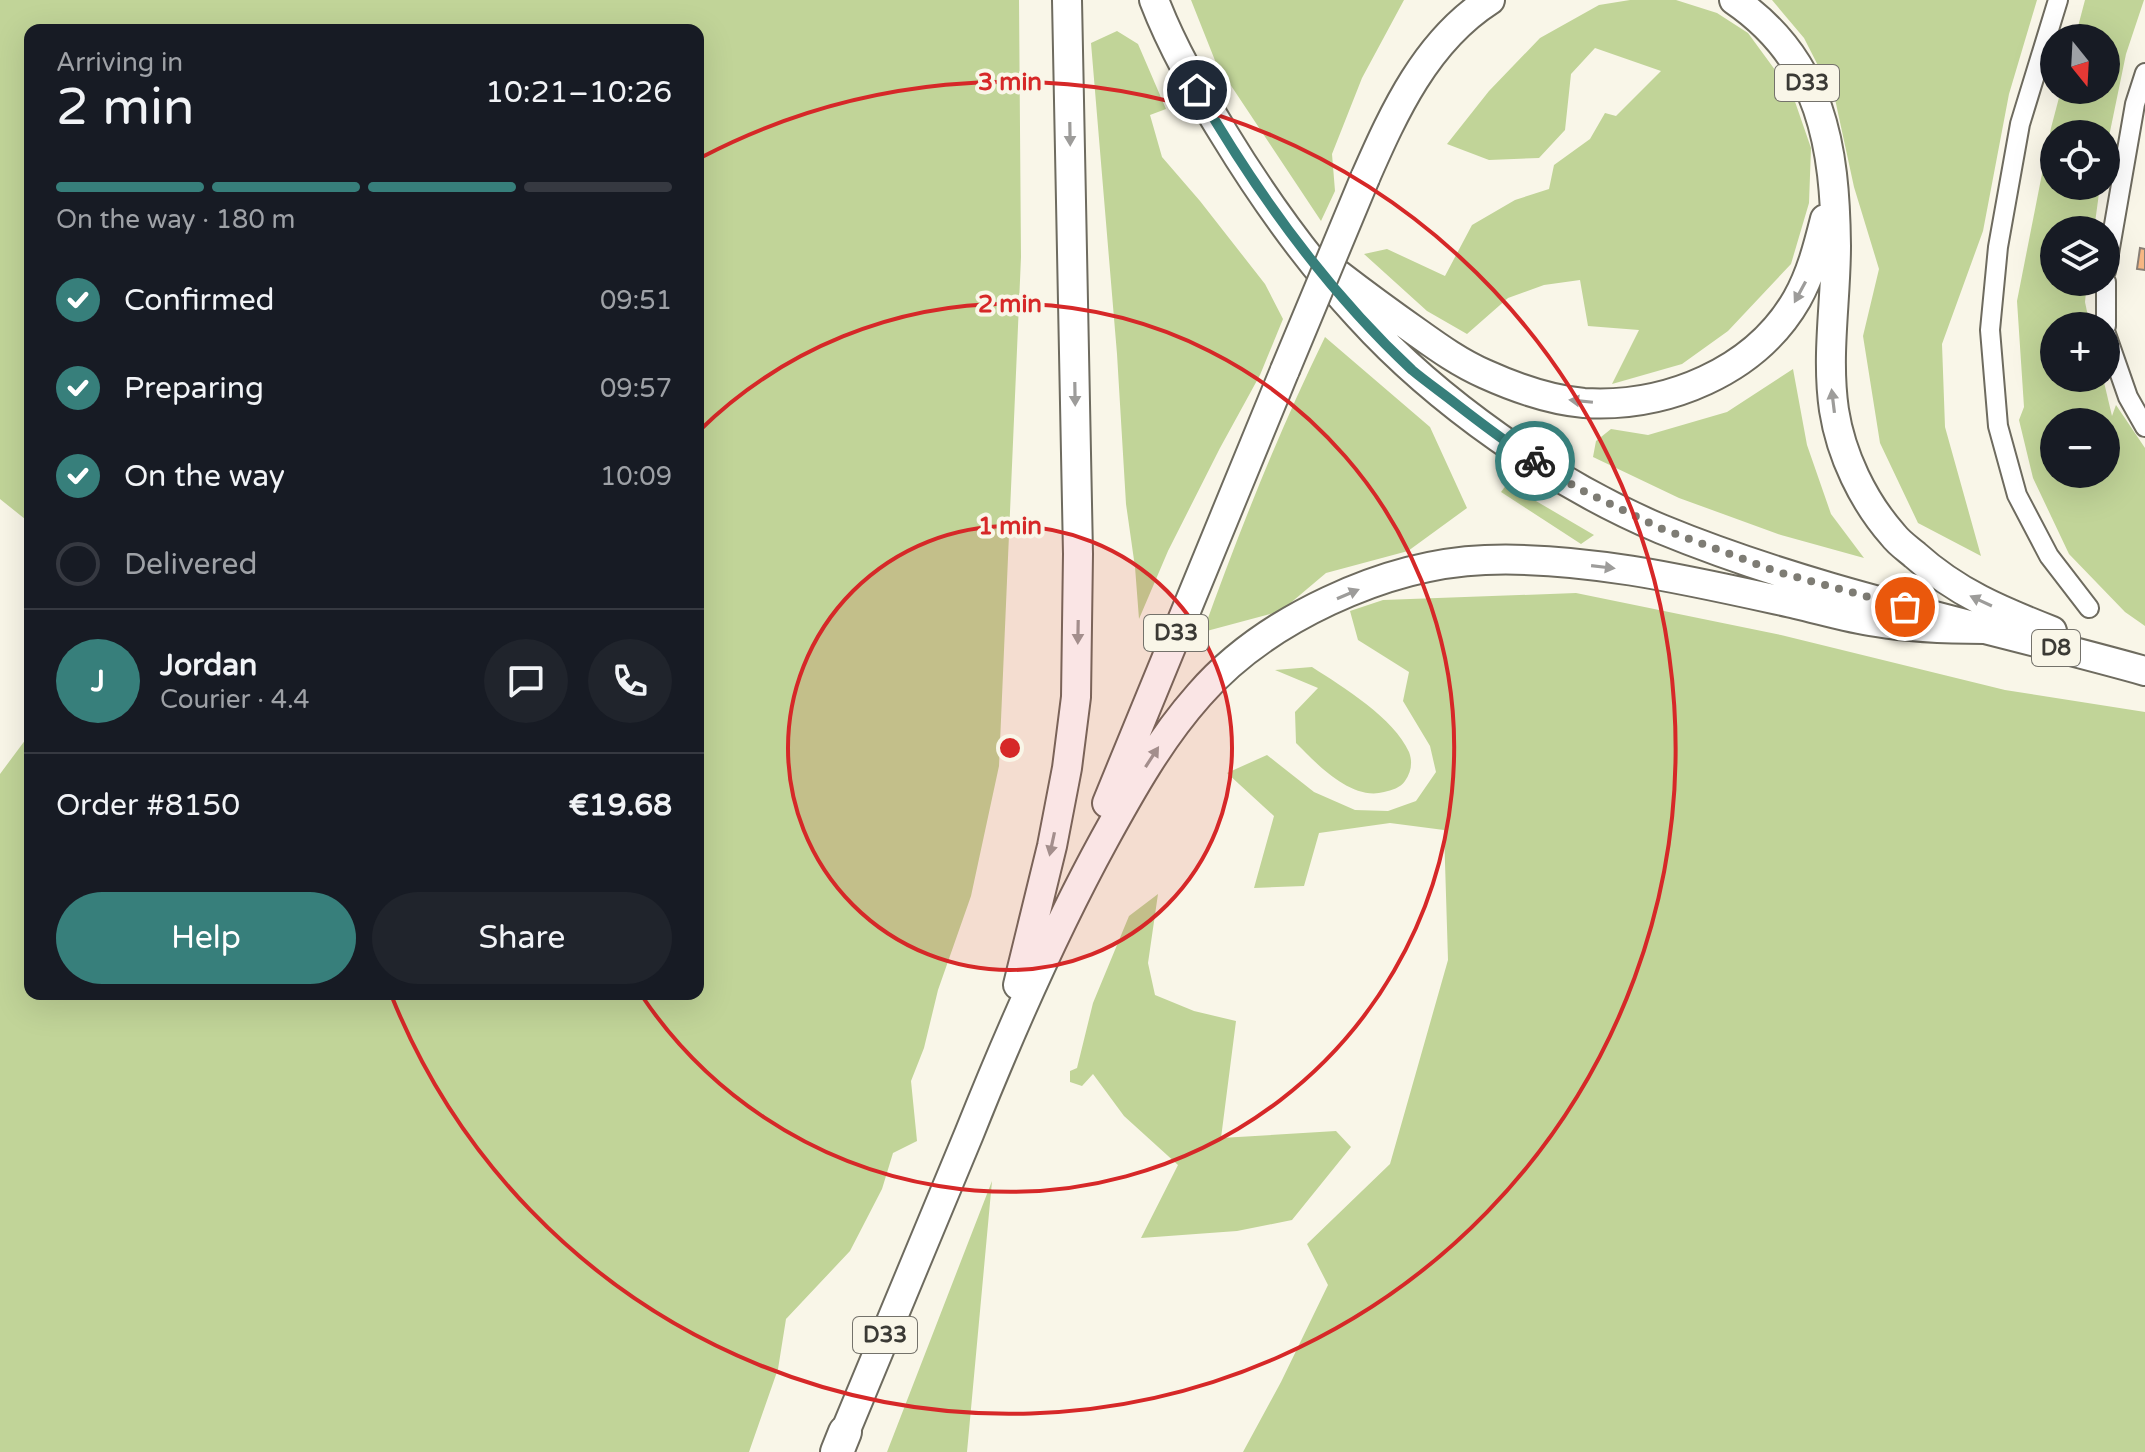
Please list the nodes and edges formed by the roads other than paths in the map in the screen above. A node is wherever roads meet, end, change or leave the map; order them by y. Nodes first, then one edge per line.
1 (1067, 0) edge
2 (1154, 0) edge
3 (1490, 0) edge
4 (1734, 0) edge
5 (2058, 0) edge
6 (2145, 73) edge
7 (1832, 191) junction
8 (2116, 216) edge
9 (1298, 242) junction
10 (2120, 374) edge
11 (2145, 427) edge
12 (2089, 608) dead end
13 (1984, 629) junction
14 (2137, 669) edge
15 (1072, 898) junction
16 (1008, 1037) junction
17 (841, 1442) edge

1 -> 16 main road
2 - 9 main road, D8
3 - 15 main road, D33, bridge
4 - 7 main road, D33
5 - 12 street
6 - 8 street
7 -> 9 main road
14 -> 7 main road
9 - 13 main road, D8
10 - 11 street
13 - 14 main road, D8
15 -> 13 main road
15 - 16 main road, D33
16 - 17 main road, D33

